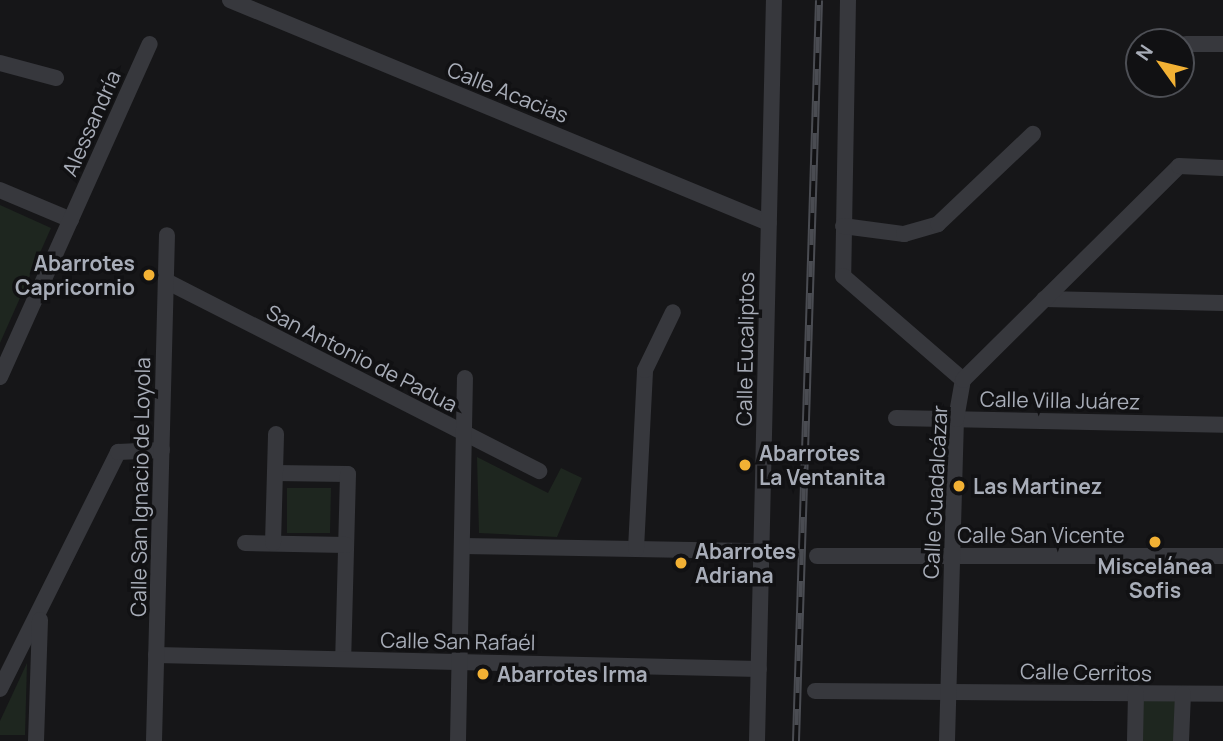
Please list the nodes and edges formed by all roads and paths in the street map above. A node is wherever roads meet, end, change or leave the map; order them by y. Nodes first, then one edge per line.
1 (230, 0) edge
2 (774, 0) edge
3 (848, 0) edge
4 (150, 44) dead end
5 (1195, 44) edge
6 (1223, 44) edge
7 (0, 63) edge
8 (56, 78) dead end
9 (1032, 134) dead end
10 (1223, 168) edge
11 (0, 190) edge
12 (71, 220) junction
13 (769, 223) junction
14 (844, 226) junction
15 (167, 235) dead end
16 (166, 281) junction
17 (1044, 299) junction
18 (1223, 303) edge
19 (673, 312) dead end
20 (0, 377) edge
21 (465, 379) dead end
22 (963, 380) junction
23 (896, 418) dead end
24 (956, 419) junction
25 (1223, 425) edge
26 (464, 433) junction
27 (276, 434) dead end
28 (162, 450) junction
29 (539, 471) dead end
30 (275, 472) junction
31 (245, 543) dead end
32 (273, 544) junction
33 (346, 545) junction
34 (462, 546) junction
35 (636, 549) junction
36 (762, 551) junction
37 (817, 556) dead end
38 (952, 556) junction
39 (1223, 556) edge
40 (40, 617) junction
41 (156, 655) junction
42 (343, 659) junction
43 (459, 662) junction
44 (759, 669) junction
45 (0, 689) edge
46 (815, 691) dead end
47 (948, 692) junction
48 (1136, 693) junction
49 (1183, 694) junction
50 (1223, 694) edge
51 (36, 741) edge
52 (154, 741) edge
53 (457, 741) edge
54 (757, 741) edge
55 (947, 741) edge
56 (1135, 741) edge
57 (1181, 741) edge

1 - 13 street, Calle Acacias
2 - 13 street, Calle Eucaliptos
3 - 14 street
4 - 12 street, Alessandría
5 - 6 street
7 - 8 street
9 - 14 street
10 - 17 street, Calle Guadalcázar
11 - 12 street
12 - 20 street, Alessandría
13 - 36 street, Calle Eucaliptos
14 - 22 street
15 - 16 street, Calle San Ignacio de Loyola
16 - 26 street, San Antonio de Padua
16 - 28 street, Calle San Ignacio de Loyola
17 - 18 street
17 - 22 street, Calle Guadalcázar
19 - 35 street
21 - 26 street
22 - 24 street, Calle Guadalcázar
23 - 24 street, Calle Villa Juárez
24 - 25 street, Calle Villa Juárez
24 - 38 street, Calle Guadalcázar
26 - 29 street, San Antonio de Padua
26 - 34 street
27 - 30 street
28 - 40 street
28 - 41 street, Calle San Ignacio de Loyola
30 - 32 street
30 - 33 street
31 - 32 street
32 - 33 street
33 - 42 street
34 - 35 street
34 - 43 street
35 - 36 street
36 - 44 street, Calle Eucaliptos
37 - 38 street, Calle San Vicente
38 - 39 street, Calle San Vicente
38 - 47 street, Calle Guadalcázar
40 - 45 street
40 - 51 street
41 - 42 street, Calle San Rafaél
41 - 52 street, Calle San Ignacio de Loyola
42 - 43 street, Calle San Rafaél
43 - 44 street, Calle San Rafaél
43 - 53 street
44 - 54 street, Calle Eucaliptos
46 - 47 street, Calle Cerritos
47 - 48 street, Calle Cerritos
47 - 55 street, Calle Guadalcázar
48 - 49 street, Calle Cerritos
48 - 56 street
49 - 50 street, Calle Cerritos
49 - 57 street

